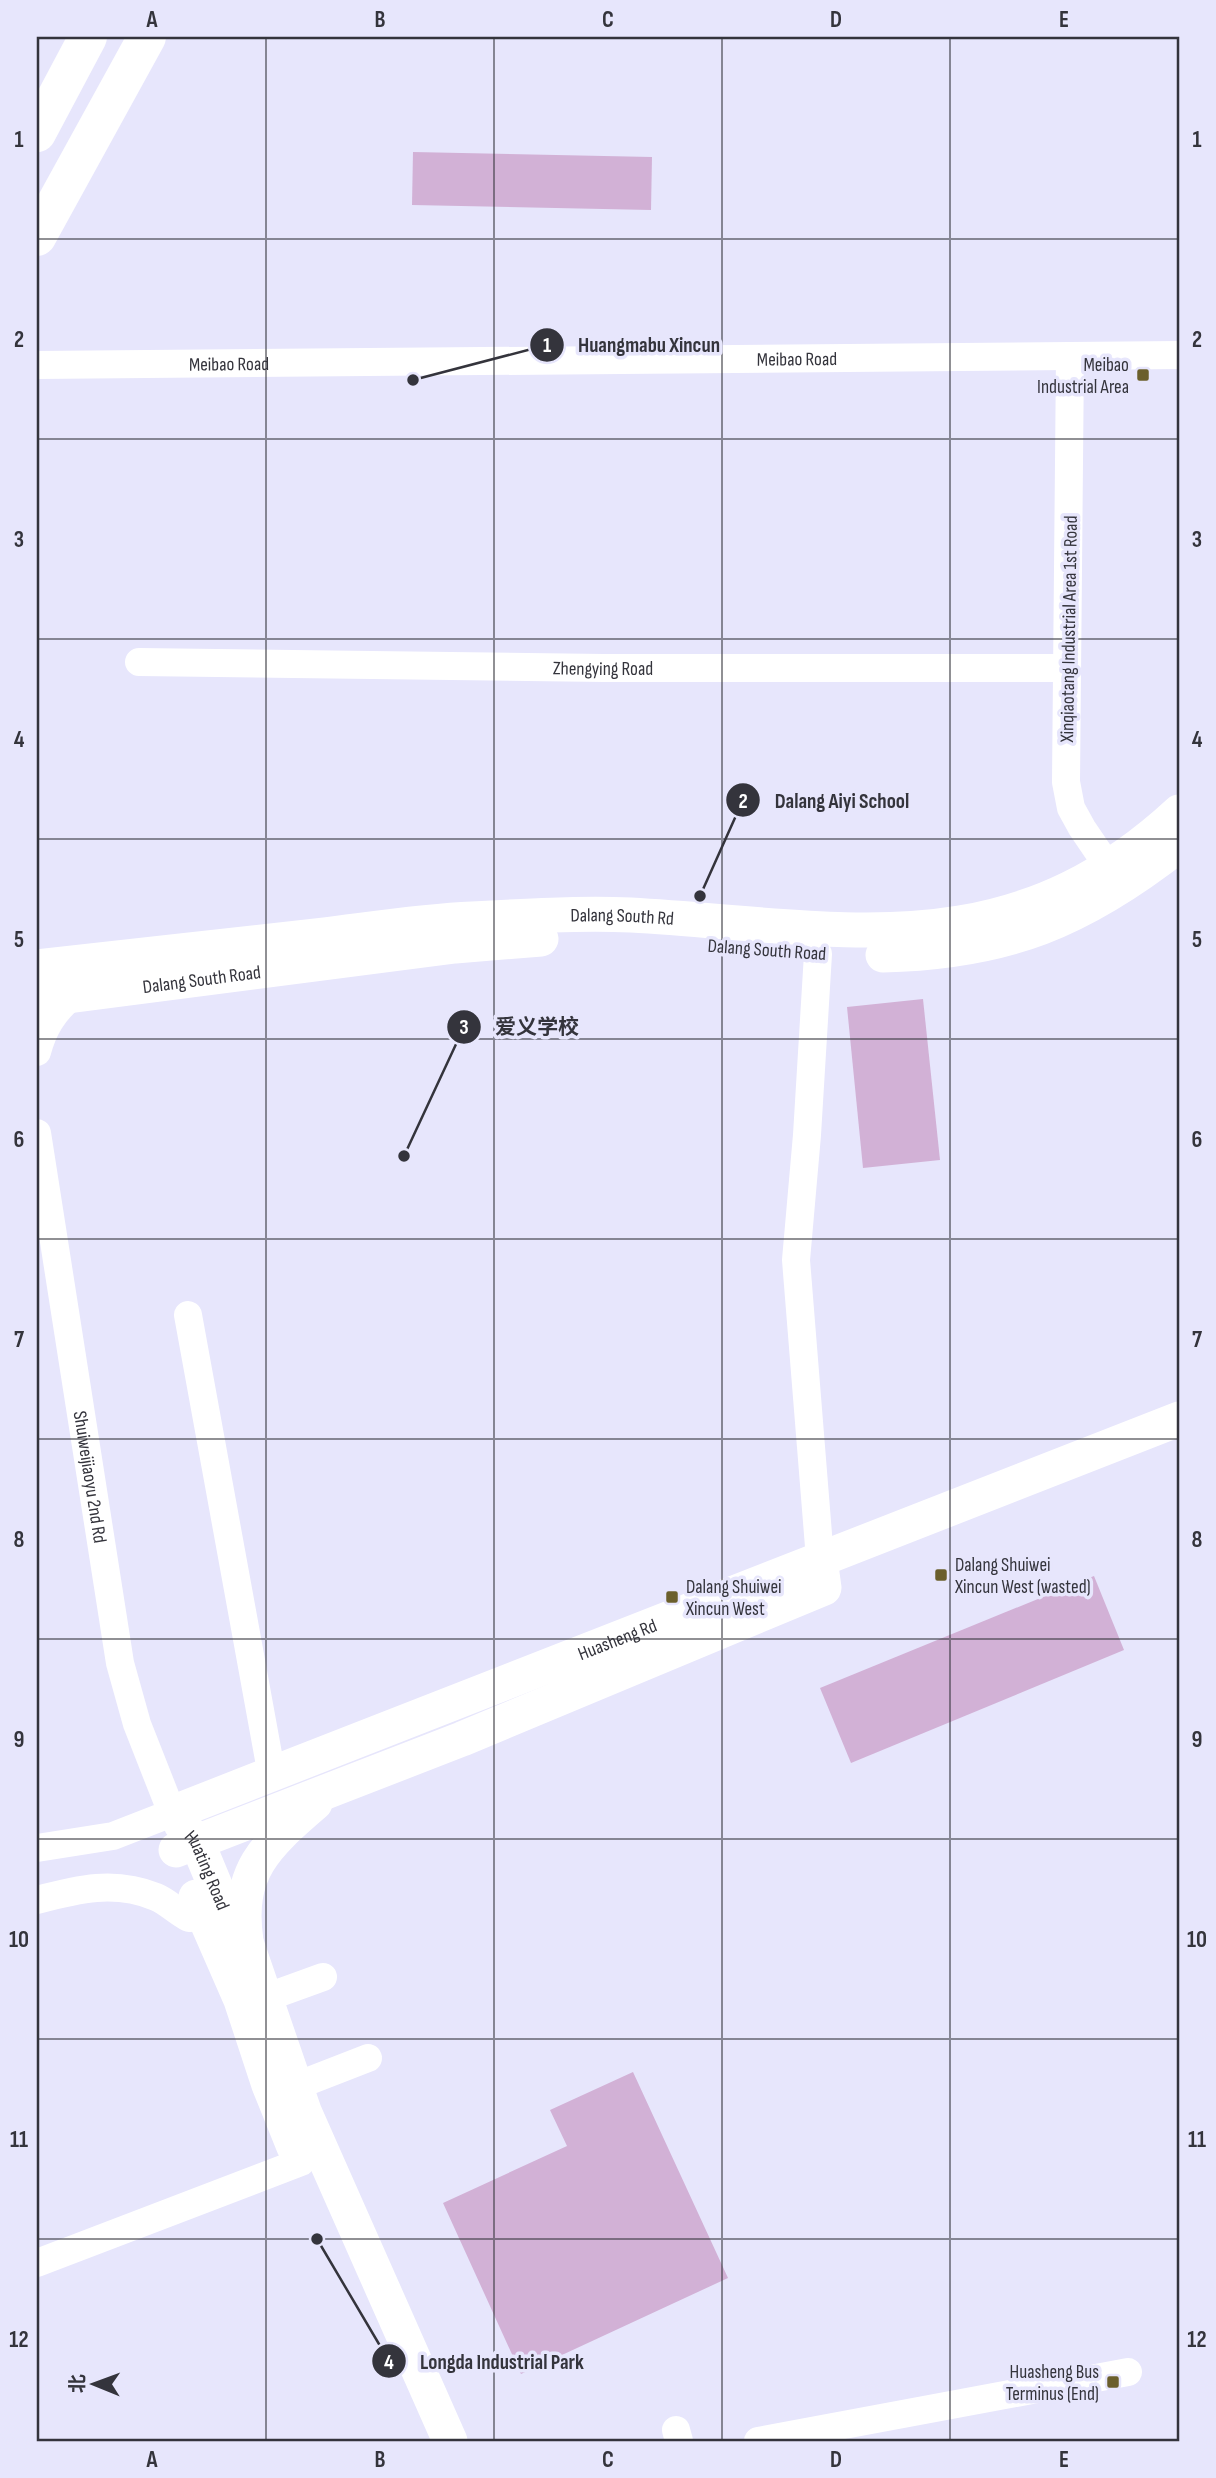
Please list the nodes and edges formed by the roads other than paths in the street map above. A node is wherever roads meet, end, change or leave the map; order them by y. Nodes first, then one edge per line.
1 (88, 37) edge
2 (148, 37) edge
3 (37, 133) edge
4 (37, 237) edge
5 (1179, 355) edge
6 (1070, 356) junction
7 (37, 365) edge
8 (139, 662) dead end
9 (1068, 668) junction
10 (1179, 812) edge
11 (1179, 845) edge
12 (1115, 876) junction
13 (818, 954) junction
14 (37, 967) edge
15 (72, 996) junction
16 (37, 1000) edge
17 (37, 1052) edge
18 (37, 1133) edge
19 (188, 1315) dead end
20 (1179, 1419) edge
21 (822, 1573) junction
22 (272, 1776) junction
23 (336, 1788) junction
24 (172, 1813) junction
25 (186, 1846) junction
26 (37, 1848) edge
27 (37, 1900) edge
28 (204, 1916) junction
29 (247, 1945) junction
30 (323, 1977) dead end
31 (265, 1998) junction
32 (368, 2057) dead end
33 (296, 2086) junction
34 (301, 2162) junction
35 (37, 2263) edge
36 (1128, 2372) dead end
37 (424, 2441) edge
38 (450, 2441) edge
39 (758, 2441) edge

1 - 3 highway
2 - 4 highway
5 - 6 street, Meibao Road
6 - 7 street, Meibao Road
6 - 9 street, Xinqiaotang Industrial Area 1st Road
8 - 9 street, Zhengying Road
9 - 12 street, Xinqiaotang Industrial Area 1st Road
10 - 12 main road, Dalang South Rd
11 - 12 main road, Dalang South Road
12 - 13 main road, Dalang South Road
12 - 14 main road, Dalang South Rd
13 - 15 main road, Dalang South Road
13 - 21 street
15 - 16 main road, Dalang South Road
15 - 17 street
18 - 24 street, Shuiweijiaoyu 2nd Rd
19 - 22 street
20 - 21 main road, Huasheng Rd
21 - 22 main road, Huasheng Rd
21 - 23 main road, Huasheng Rd
22 - 24 main road, Huasheng Rd
23 - 25 main road, Huasheng Rd
23 - 29 main road
24 - 25 main road, Huating Road
24 - 26 street
25 - 28 main road, Huating Road
25 - 29 main road, Huating Road
27 - 28 street
28 - 34 main road, Huating Road
29 - 31 main road, Huating Road
30 - 31 street
31 - 33 main road, Huating Road
32 - 33 street
33 - 38 main road, Huating Road
34 - 35 street
34 - 37 main road, Huating Road
36 - 39 street

